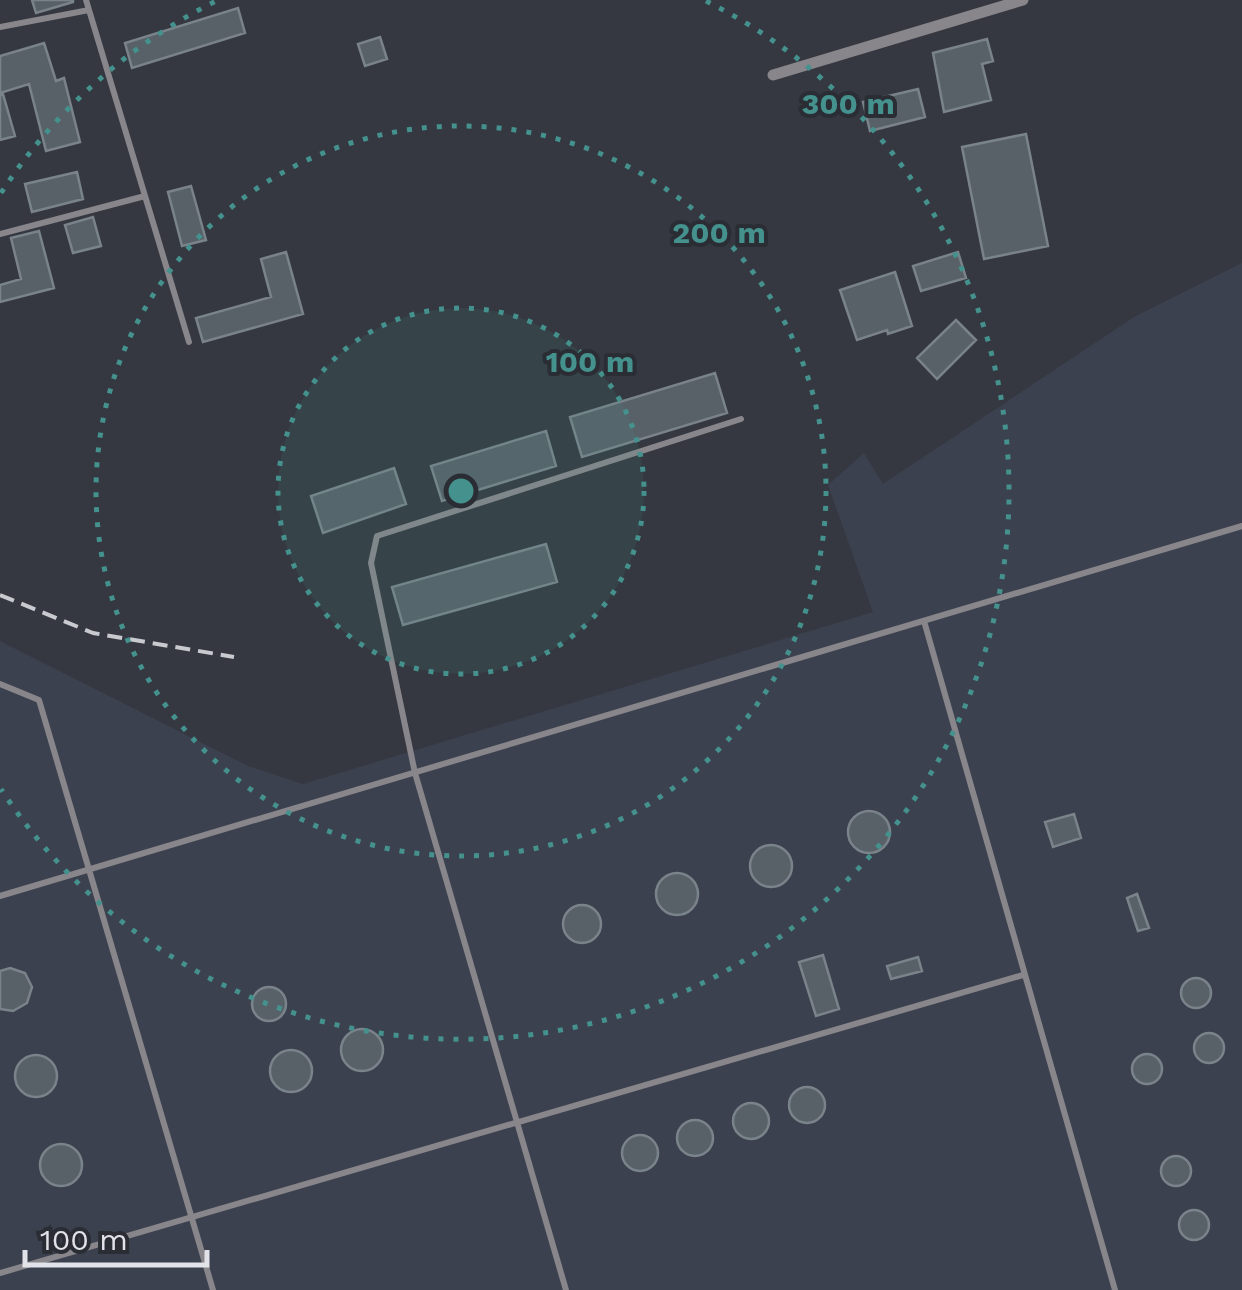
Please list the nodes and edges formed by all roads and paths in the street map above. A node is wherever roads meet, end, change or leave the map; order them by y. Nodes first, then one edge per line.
1 (86, 0) edge
2 (1022, 0) edge
3 (89, 10) junction
4 (0, 27) edge
5 (772, 75) dead end
6 (145, 196) junction
7 (0, 234) edge
8 (189, 342) dead end
9 (741, 419) dead end
10 (1242, 526) edge
11 (924, 621) junction
12 (0, 684) edge
13 (415, 773) junction
14 (89, 870) junction
15 (0, 896) edge
16 (1022, 975) junction
17 (517, 1122) junction
18 (192, 1216) junction
19 (0, 1272) edge
20 (213, 1290) edge
21 (566, 1290) edge
22 (1115, 1290) edge

1 - 3 lane
2 - 5 street
3 - 4 lane
3 - 6 lane
6 - 7 lane
6 - 8 lane
9 - 13 lane
10 - 11 lane
11 - 13 lane
11 - 16 lane
12 - 14 lane
13 - 14 lane
13 - 17 lane
14 - 15 lane
14 - 18 lane
16 - 17 lane
16 - 22 lane
17 - 18 lane
17 - 21 lane
18 - 19 lane
18 - 20 lane

